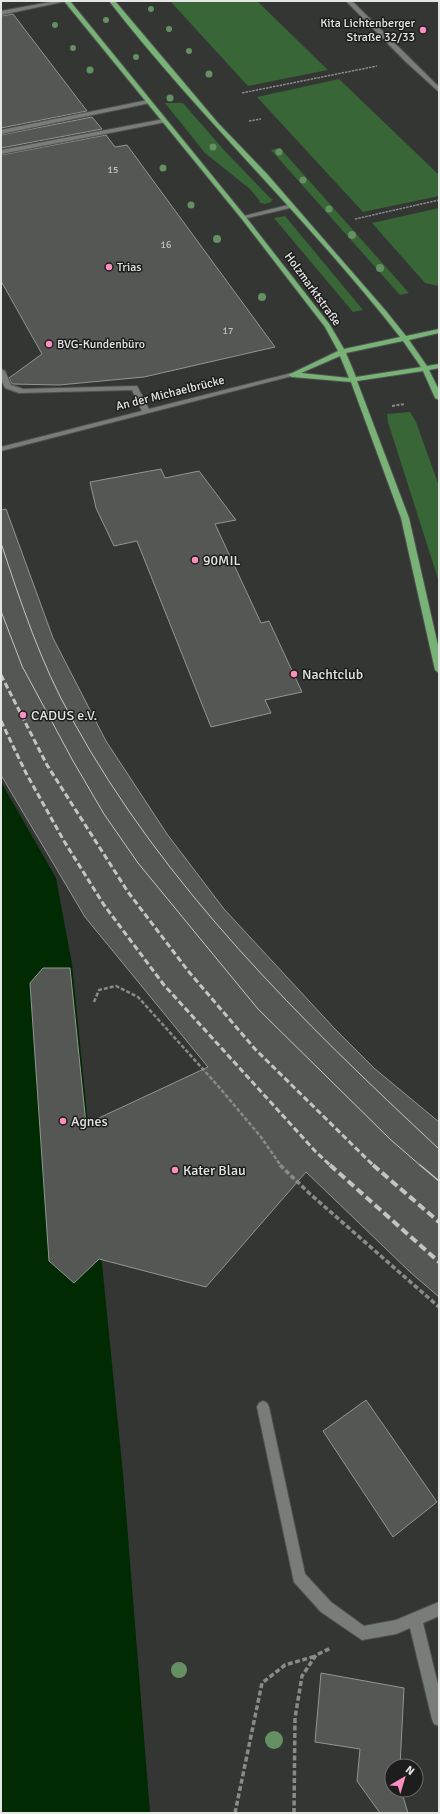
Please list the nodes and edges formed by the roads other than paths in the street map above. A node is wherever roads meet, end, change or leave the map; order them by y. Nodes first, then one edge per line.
1 (64, 1) edge
2 (68, 1) edge
3 (112, 1) edge
4 (350, 1) edge
5 (1, 13) edge
6 (439, 90) edge
7 (148, 102) junction
8 (164, 121) junction
9 (1, 132) edge
10 (1, 152) edge
11 (292, 206) junction
12 (243, 217) junction
13 (439, 331) edge
14 (405, 339) junction
15 (342, 352) junction
16 (439, 366) edge
17 (425, 368) junction
18 (1, 371) edge
19 (292, 375) junction
20 (352, 380) junction
21 (439, 398) edge
22 (146, 411) junction
23 (1, 448) edge
24 (439, 670) edge
25 (263, 1407) dead end
26 (439, 1609) edge
27 (415, 1618) junction
28 (439, 1719) edge

1 - 5 street
2 - 7 main road, Holzmarktstraße
3 - 11 main road
4 - 6 street
7 - 8 main road, Holzmarktstraße
7 - 9 street
8 - 10 street
8 - 12 main road, Holzmarktstraße
11 - 12 street
11 - 14 main road
12 - 15 main road, Holzmarktstraße
13 - 14 main road, An der Michaelbrücke
14 - 15 main road, An der Michaelbrücke
14 - 17 main road
15 - 19 main road, An der Michaelbrücke
15 - 20 main road, Holzmarktstraße
16 - 17 main road
17 - 20 main road
17 - 21 main road
18 - 22 street
19 - 20 main road
19 - 22 street, An der Michaelbrücke
20 - 24 main road, Holzmarktstraße
22 - 23 street, An der Michaelbrücke
25 - 27 street
26 - 27 street
27 - 28 street

